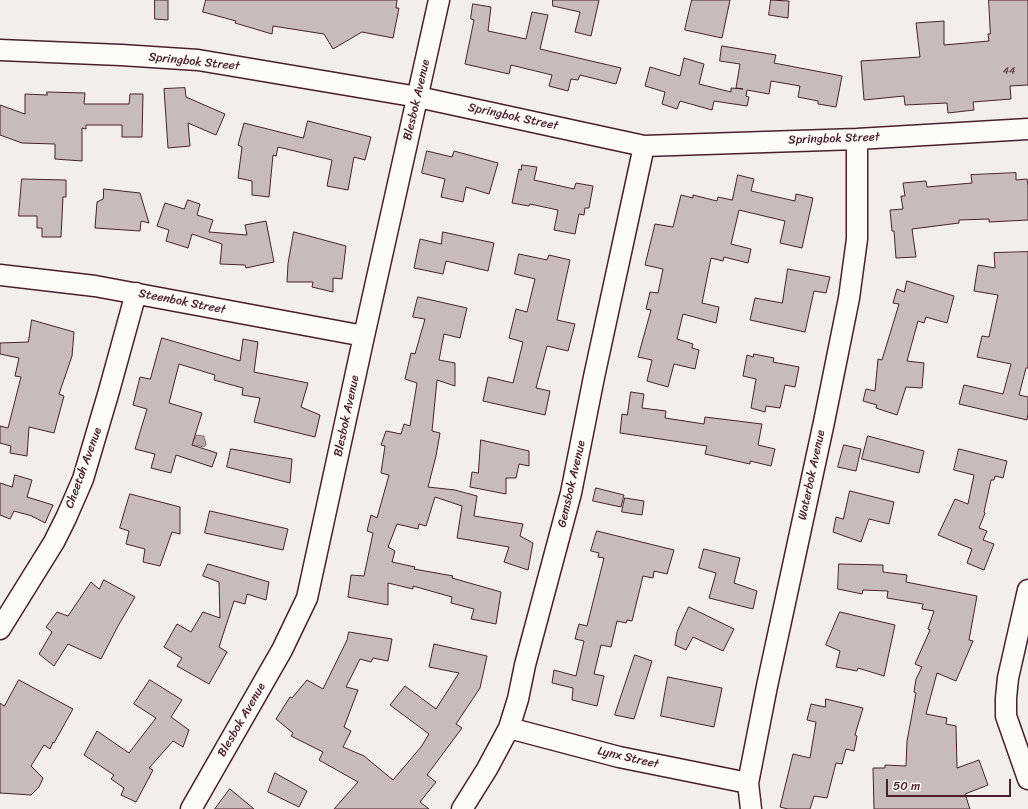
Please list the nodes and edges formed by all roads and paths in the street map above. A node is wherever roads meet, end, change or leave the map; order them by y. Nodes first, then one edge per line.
1 (439, 0) edge
2 (0, 50) edge
3 (418, 97) junction
4 (1028, 129) edge
5 (857, 138) junction
6 (644, 146) junction
7 (0, 275) edge
8 (136, 294) junction
9 (364, 336) junction
10 (1028, 590) edge
11 (0, 629) edge
12 (509, 728) junction
13 (1028, 779) edge
14 (748, 783) junction
15 (191, 809) edge
16 (462, 809) edge
17 (752, 809) edge

1 - 3 street, Blesbok Avenue
2 - 3 street, Springbok Street
3 - 6 street, Springbok Street
3 - 9 street, Blesbok Avenue
4 - 5 street, Springbok Street
5 - 6 street, Springbok Street
5 - 14 street, Waterbok Avenue
6 - 12 street, Gemsbok Avenue
7 - 8 street, Steenbok Street
8 - 9 street, Steenbok Street
8 - 11 street, Cheetah Avenue
9 - 15 street, Blesbok Avenue
10 - 13 street
12 - 14 street, Lynx Street
12 - 16 street, Gemsbok Avenue
14 - 17 street, Waterbok Avenue

